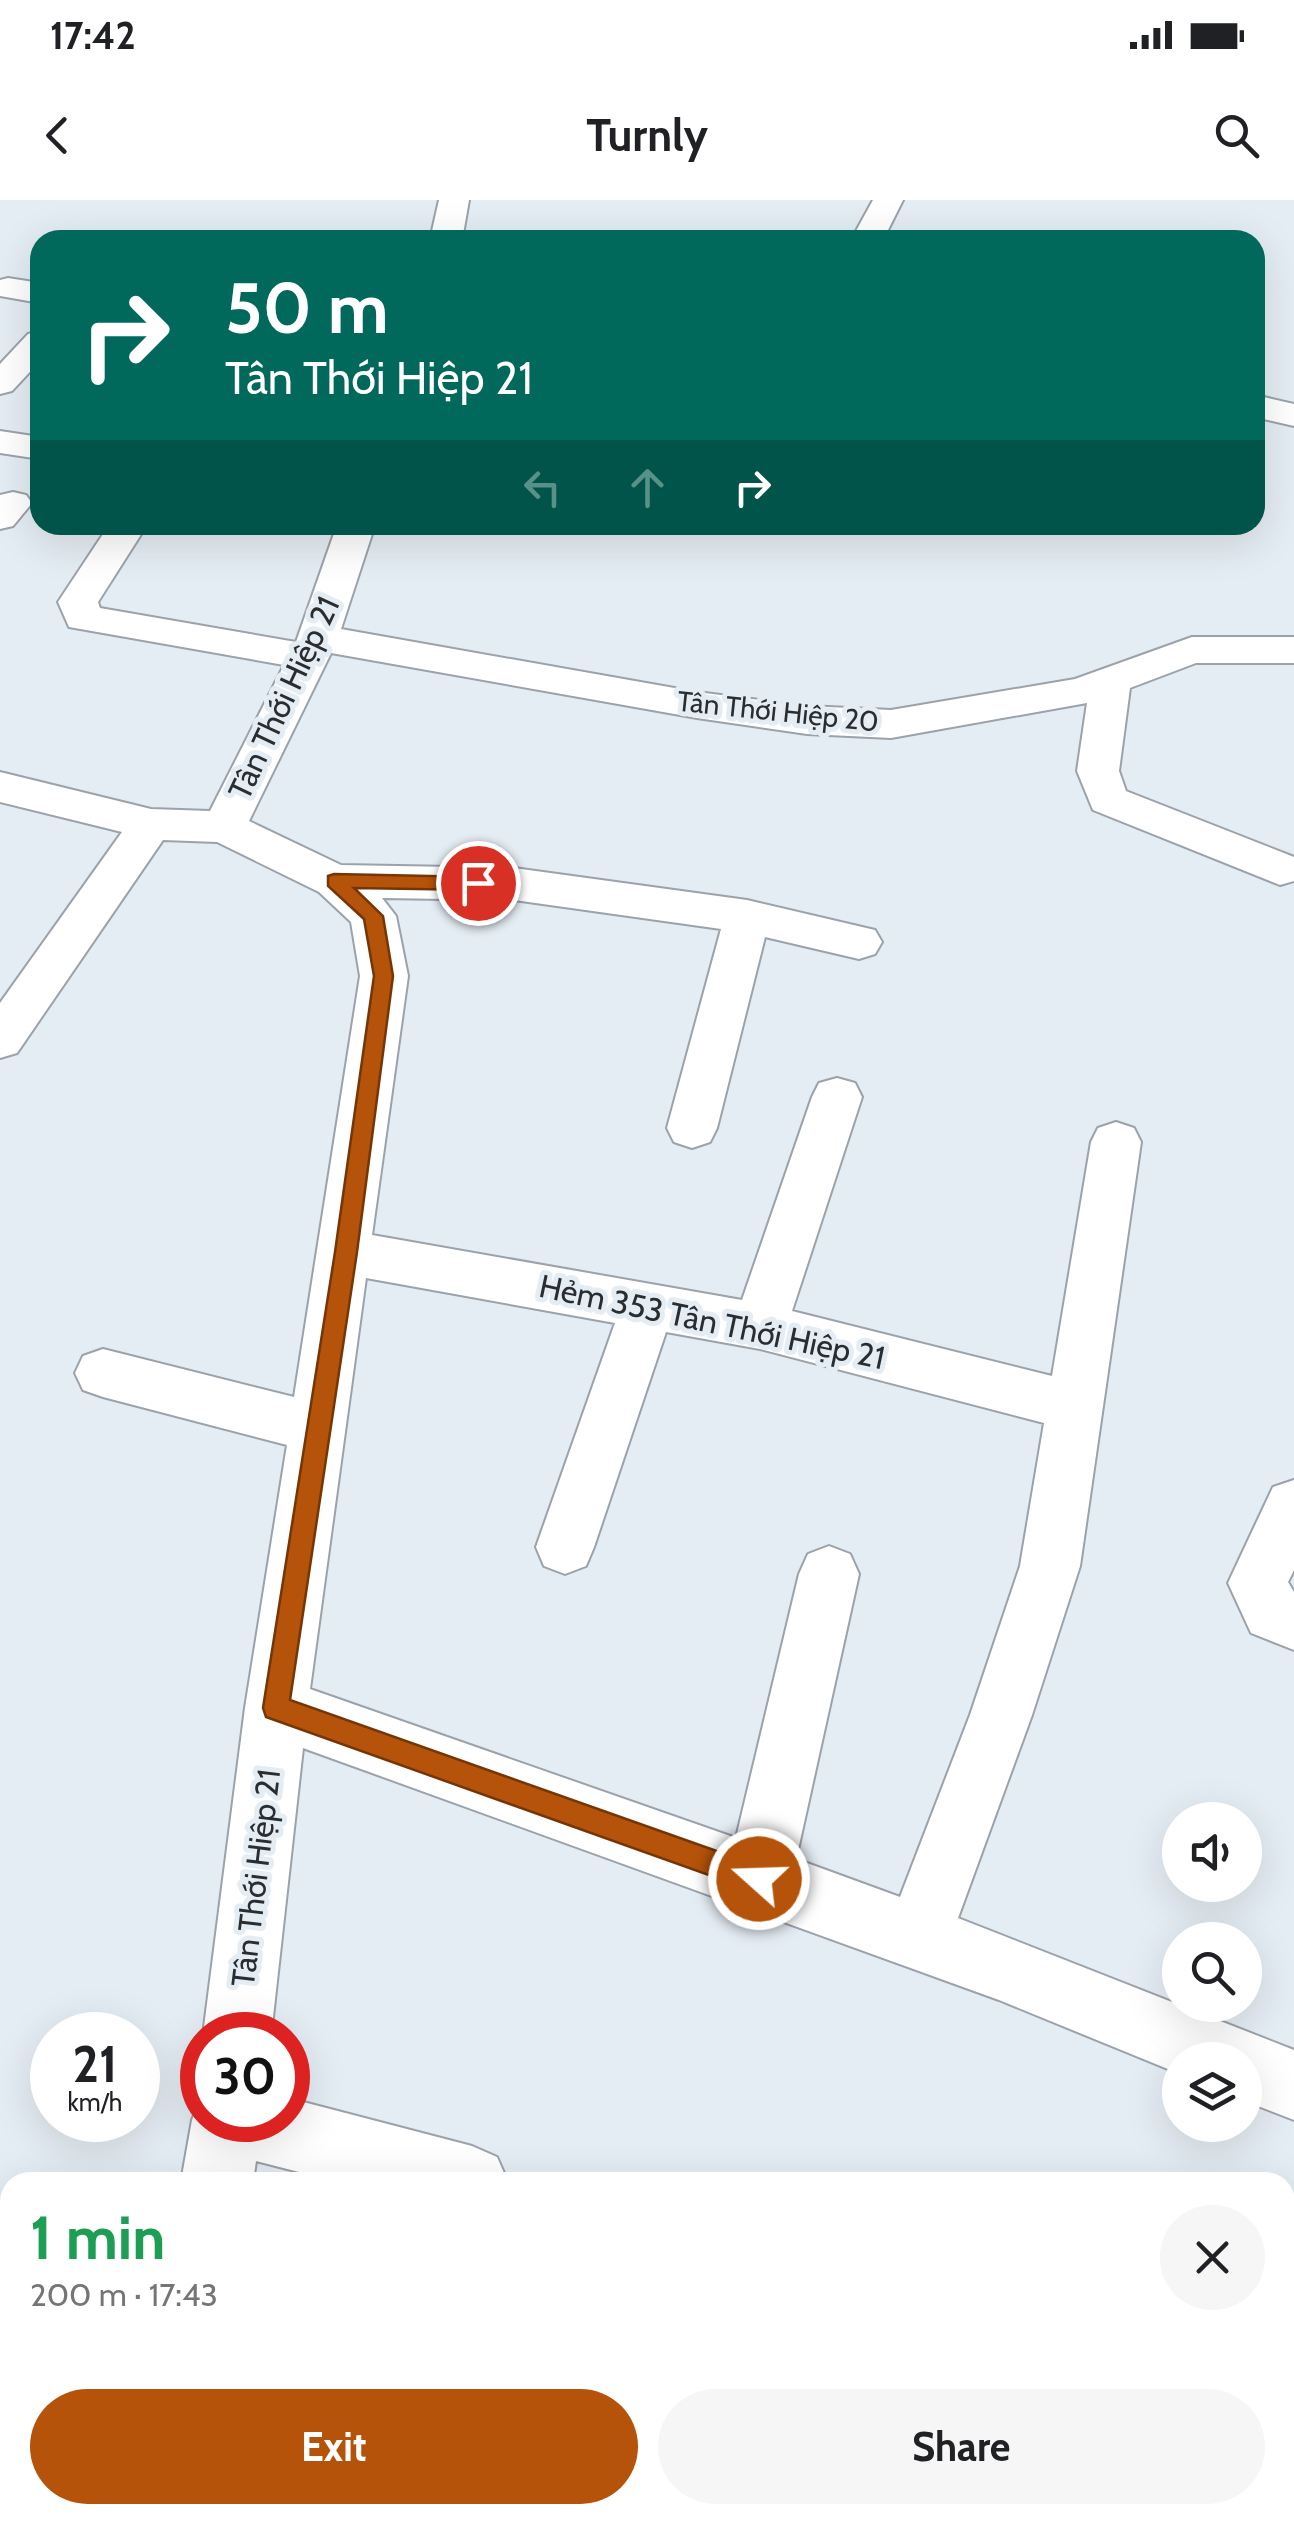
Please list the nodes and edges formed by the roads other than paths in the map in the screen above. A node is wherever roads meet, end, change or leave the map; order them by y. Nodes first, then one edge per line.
1 (448, 200) edge
2 (888, 200) edge
3 (446, 230) edge
4 (872, 230) edge
5 (30, 352) edge
6 (0, 384) edge
7 (1265, 408) edge
8 (1294, 415) edge
9 (0, 442) edge
10 (30, 446) edge
11 (122, 535) edge
12 (352, 535) edge
13 (312, 647) junction
14 (1294, 650) edge
15 (1110, 680) junction
16 (0, 787) edge
17 (152, 824) junction
18 (224, 826) junction
19 (1280, 869) dead end
20 (334, 881) junction
21 (747, 916) junction
22 (859, 942) dead end
23 (0, 1040) edge
24 (836, 1097) dead end
25 (692, 1128) dead end
26 (1116, 1142) dead end
27 (346, 1252) junction
28 (648, 1306) junction
29 (760, 1326) junction
30 (103, 1373) dead end
31 (1075, 1406) junction
32 (320, 1428) junction
33 (1294, 1506) edge
34 (566, 1547) dead end
35 (829, 1574) dead end
36 (1294, 1620) edge
37 (276, 1708) junction
38 (759, 1879) junction
39 (918, 1936) junction
40 (241, 2012) edge
41 (1186, 2042) edge
42 (1262, 2073) edge
43 (1294, 2086) edge
44 (310, 2140) edge
45 (226, 2142) edge
46 (219, 2172) edge
47 (433, 2172) edge

1 - 3 street
2 - 4 street
5 - 6 street
7 - 8 street
9 - 10 street
11 - 13 street, Tân Thới Hiệp 20
12 - 13 street, Tân Thới Hiệp 21
13 - 15 street, Tân Thới Hiệp 20
13 - 18 street, Tân Thới Hiệp 21
14 - 15 street, Tân Thới Hiệp 20
15 - 19 street
16 - 17 street
17 - 18 street
17 - 23 street
18 - 20 street, Tân Thới Hiệp 21
20 - 21 street
20 - 27 street, Tân Thới Hiệp 21
21 - 22 street
21 - 25 street
24 - 29 street
26 - 31 street
27 - 28 street, Hẻm 353 Tân Thới Hiệp 21
27 - 32 street, Tân Thới Hiệp 21
28 - 29 street, Hẻm 353 Tân Thới Hiệp 21
28 - 34 street
29 - 31 street, Hẻm 353 Tân Thới Hiệp 21
30 - 32 street
31 - 39 street
32 - 37 street, Tân Thới Hiệp 21
33 - 36 street
35 - 38 street
37 - 38 street
37 - 40 street, Tân Thới Hiệp 21
38 - 39 street
39 - 41 street
42 - 43 street
44 - 47 street
45 - 46 street

